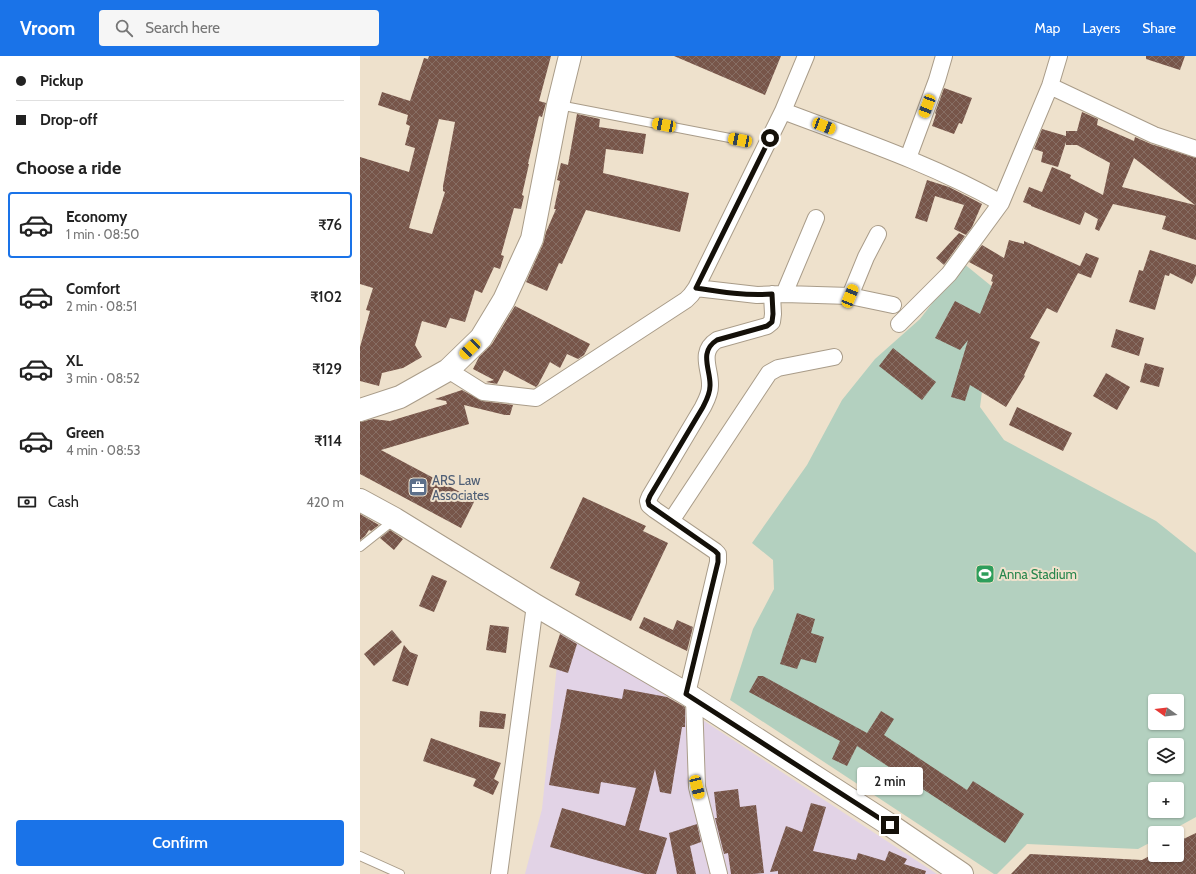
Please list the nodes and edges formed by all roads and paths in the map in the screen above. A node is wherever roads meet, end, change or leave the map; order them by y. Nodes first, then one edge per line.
1 (570, 56) edge
2 (806, 56) edge
3 (944, 56) edge
4 (1059, 56) edge
5 (1050, 86) junction
6 (558, 105) junction
7 (783, 111) junction
8 (740, 140) dead end
9 (1196, 149) edge
10 (908, 158) junction
11 (1002, 203) junction
12 (816, 218) dead end
13 (878, 234) dead end
14 (696, 288) junction
15 (778, 294) junction
16 (850, 296) junction
17 (893, 305) dead end
18 (899, 324) dead end
19 (834, 357) dead end
20 (448, 370) junction
21 (360, 410) edge
22 (360, 500) edge
23 (395, 519) junction
24 (671, 521) junction
25 (360, 547) edge
26 (535, 605) junction
27 (690, 697) junction
28 (360, 856) edge
29 (400, 874) edge
30 (499, 874) edge
31 (719, 874) edge
32 (962, 874) edge

1 - 6 main road
2 - 7 street
3 - 10 street
4 - 5 street
5 - 9 street
5 - 11 street
6 - 8 lane
6 - 20 main road
7 - 10 street
7 - 14 street
10 - 11 street
11 - 18 street
12 - 15 street
13 - 16 street
14 - 15 street
14 - 20 street
15 - 16 street
15 - 24 street
16 - 17 street
19 - 24 street
20 - 21 main road
22 - 23 main road
23 - 25 lane
23 - 26 main road
24 - 27 street
26 - 27 main road
26 - 30 street
27 - 31 street
27 - 32 main road
28 - 29 lane

